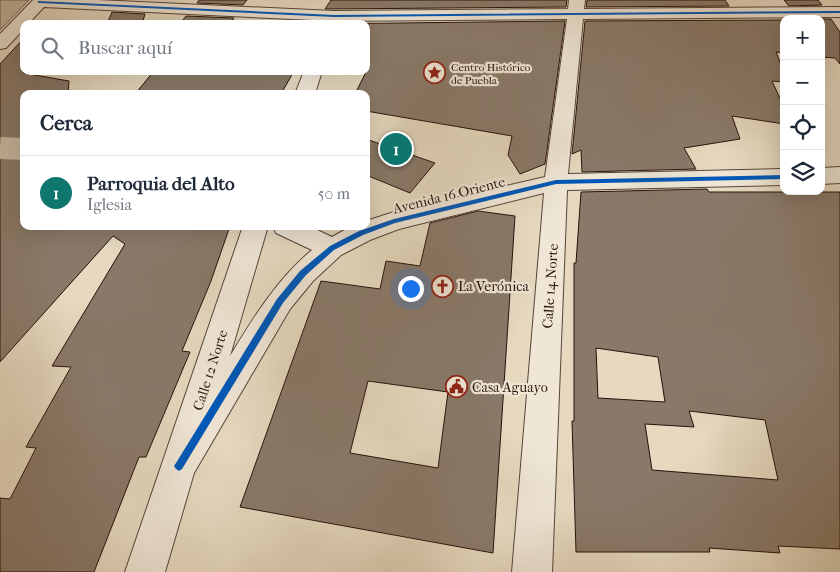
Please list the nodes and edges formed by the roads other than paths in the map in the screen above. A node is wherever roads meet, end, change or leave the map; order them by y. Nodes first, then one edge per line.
1 (278, 0) edge
2 (41, 1) edge
3 (100, 3) edge
4 (577, 7) edge
5 (840, 12) edge
6 (264, 14) junction
7 (23, 20) edge
8 (332, 20) edge
9 (20, 23) edge
10 (0, 44) edge
11 (312, 75) edge
12 (306, 90) edge
13 (825, 176) edge
14 (840, 176) edge
15 (780, 177) edge
16 (556, 182) junction
17 (255, 230) edge
18 (294, 230) edge
19 (369, 230) edge
20 (370, 230) edge
21 (332, 248) junction
22 (179, 466) junction
23 (145, 572) edge
24 (532, 572) edge

1 - 6 street
2 - 3 street
2 - 7 street
3 - 6 street
4 - 5 street
4 - 8 street
4 - 16 street, Calle 14 Norte
6 - 8 street
9 - 10 street
11 - 12 street
13 - 14 street
15 - 16 street, Avenida 16 Oriente
16 - 20 street, Avenida 16 Oriente
16 - 24 street, Calle 14 Norte
17 - 22 street, Calle 12 Norte
18 - 21 street
19 - 21 street, Avenida 16 Oriente
21 - 22 street, Avenida 16 Oriente
22 - 23 street, Calle 12 Norte

